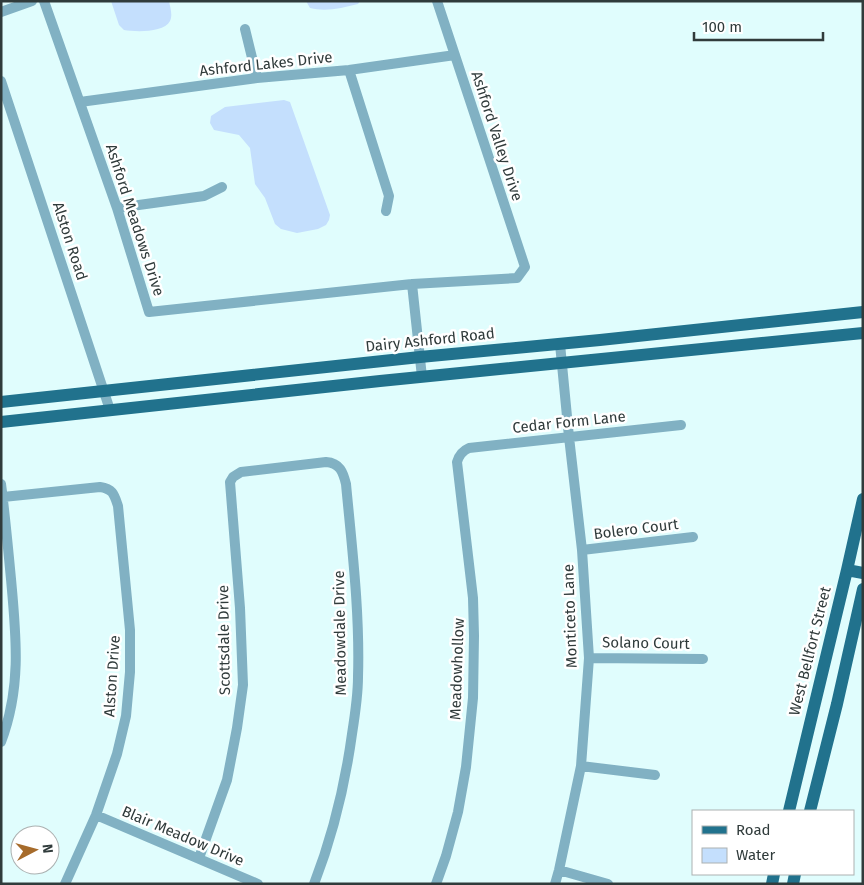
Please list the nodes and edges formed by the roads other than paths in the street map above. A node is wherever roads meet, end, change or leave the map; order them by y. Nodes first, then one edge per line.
1 (32, 1) edge
2 (44, 1) edge
3 (437, 1) edge
4 (1, 12) edge
5 (245, 29) dead end
6 (455, 55) junction
7 (349, 70) junction
8 (257, 78) junction
9 (1, 81) edge
10 (80, 102) junction
11 (222, 187) dead end
12 (118, 208) junction
13 (386, 211) dead end
14 (412, 284) junction
15 (863, 312) edge
16 (723, 326) junction
17 (863, 333) edge
18 (560, 344) junction
19 (724, 347) junction
20 (420, 357) junction
21 (562, 364) junction
22 (422, 376) junction
23 (105, 391) junction
24 (1, 402) edge
25 (110, 410) junction
26 (1, 422) edge
27 (681, 425) dead end
28 (569, 437) junction
29 (461, 452) joint
30 (340, 468) joint
31 (1, 484) edge
32 (3, 497) junction
33 (863, 499) edge
34 (692, 537) dead end
35 (582, 550) junction
36 (847, 570) junction
37 (863, 573) edge
38 (863, 589) edge
39 (589, 658) junction
40 (704, 659) dead end
41 (1, 703) edge
42 (12, 706) junction
43 (1, 742) edge
44 (805, 745) junction
45 (825, 748) junction
46 (581, 766) junction
47 (655, 776) dead end
48 (789, 810) edge
49 (810, 810) edge
50 (96, 815) junction
51 (199, 858) junction
52 (559, 870) junction
53 (65, 884) edge
54 (258, 884) edge
55 (314, 884) edge
56 (436, 884) edge
57 (555, 884) edge
58 (608, 884) edge

1 - 4 street
2 - 10 street, Ashford Meadows Drive
3 - 6 street, Ashford Valley Drive
5 - 8 street
6 - 7 street, Ashford Lakes Drive
6 - 14 street, Ashford Valley Drive
7 - 8 street, Ashford Lakes Drive
7 - 13 street
8 - 10 street, Ashford Lakes Drive
9 - 23 street, Alston Road
10 - 12 street, Ashford Meadows Drive
11 - 12 street
12 - 14 street, Ashford Meadows Drive
14 - 20 street
15 - 16 main road, Dairy Ashford Road
16 - 18 main road, Dairy Ashford Road
16 - 19 main road
17 - 19 main road
18 - 20 main road, Dairy Ashford Road
18 - 21 street, Monticeto Lane
19 - 21 main road
20 - 22 street
20 - 23 main road, Dairy Ashford Road
21 - 22 main road
21 - 28 street, Monticeto Lane
22 - 25 main road
23 - 24 main road, Dairy Ashford Road
23 - 25 street, Alston Road
25 - 26 main road
27 - 28 street, Cedar Form Lane
28 - 29 street, Cedar Form Lane
28 - 35 street, Monticeto Lane
29 - 56 street, Meadowhollow
30 - 51 street, Scottsdale Drive
30 - 55 street, Meadowdale Drive
31 - 32 street
32 - 42 street
32 - 50 street, Alston Drive
33 - 36 main road, West Bellfort Street
34 - 35 street, Bolero Court
35 - 39 street, Monticeto Lane
36 - 37 main road
36 - 44 main road, West Bellfort Street
38 - 45 main road
39 - 40 street, Solano Court
39 - 46 street, Monticeto Lane
41 - 42 street
42 - 43 street
44 - 45 main road
44 - 48 main road, West Bellfort Street
45 - 49 main road
46 - 47 street
46 - 52 street, Monticeto Lane
50 - 51 street, Blair Meadow Drive
50 - 53 street, Alston Drive
51 - 54 street, Blair Meadow Drive
52 - 57 street, Monticeto Lane
52 - 58 street

